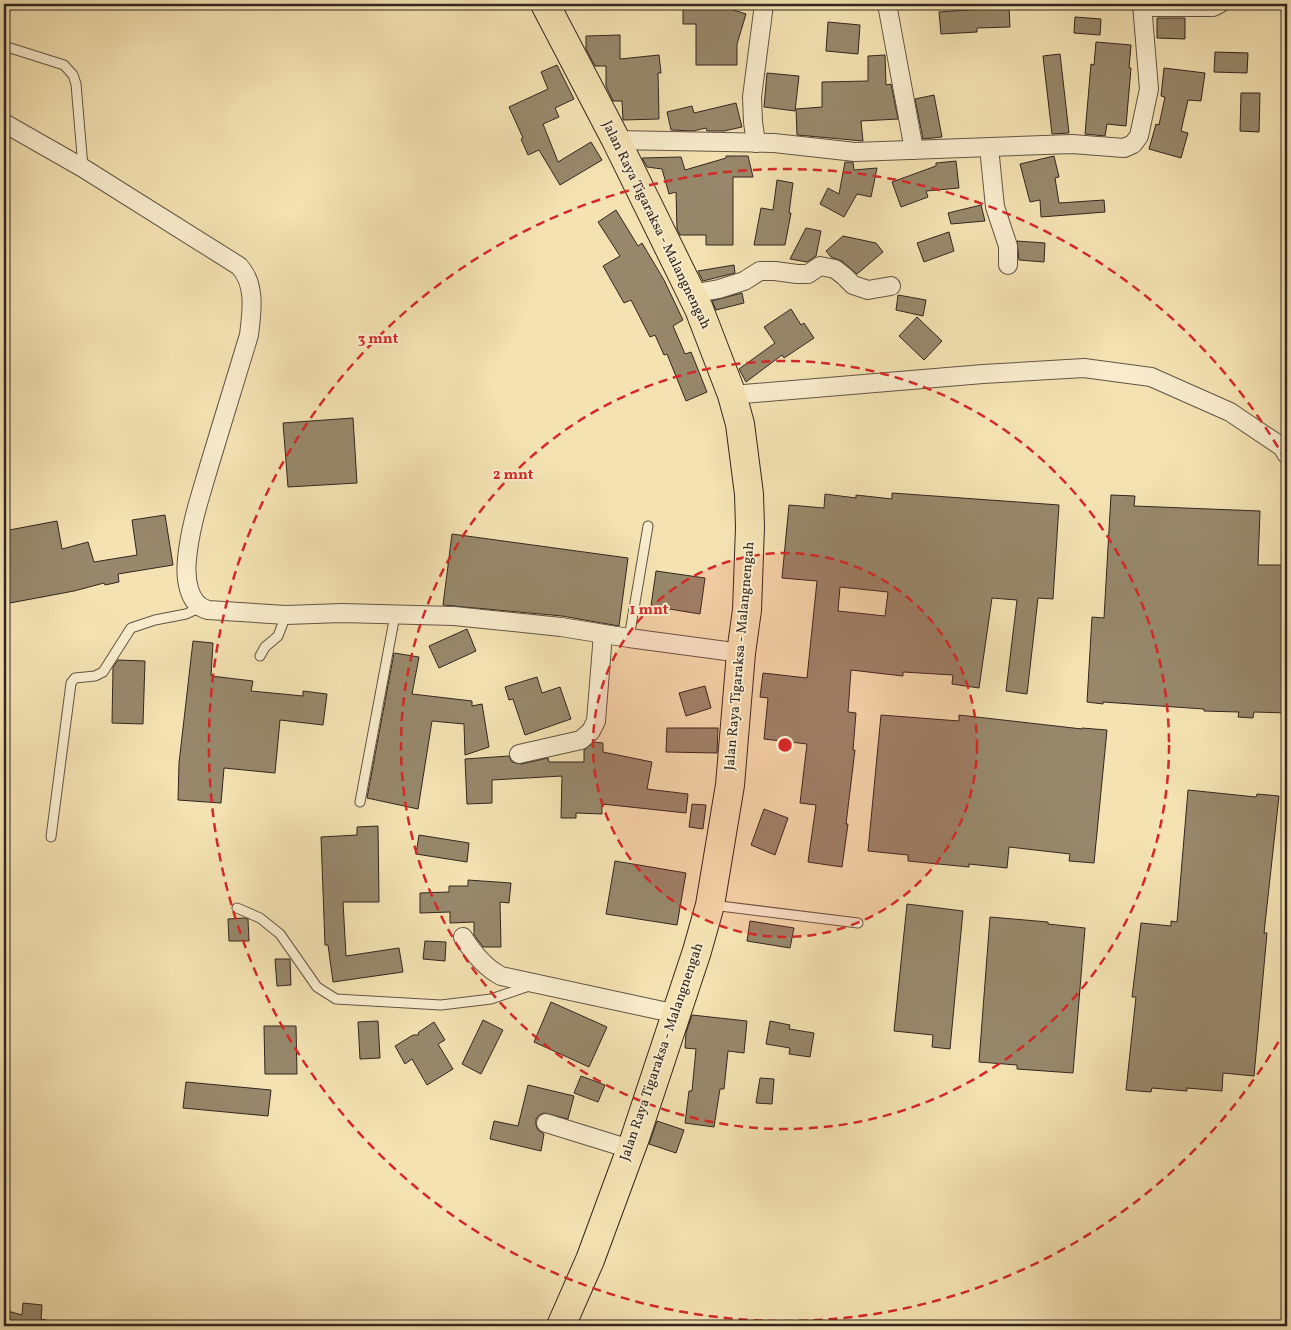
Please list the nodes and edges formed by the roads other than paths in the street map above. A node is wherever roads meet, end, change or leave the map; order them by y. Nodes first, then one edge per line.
1 (545, 4) edge
2 (764, 4) edge
3 (887, 4) edge
4 (1219, 4) edge
5 (1142, 6) edge
6 (4, 46) edge
7 (4, 123) edge
8 (616, 140) junction
9 (756, 143) junction
10 (989, 147) junction
11 (914, 150) junction
12 (83, 168) junction
13 (1008, 265) dead end
14 (891, 286) dead end
15 (691, 294) junction
16 (732, 395) junction
17 (1287, 455) edge
18 (648, 526) dead end
19 (200, 608) junction
20 (286, 615) junction
21 (395, 615) junction
22 (603, 634) junction
23 (629, 638) junction
24 (741, 653) junction
25 (260, 656) dead end
26 (519, 754) dead end
27 (360, 802) dead end
28 (51, 837) dead end
29 (710, 904) junction
30 (237, 908) dead end
31 (858, 923) dead end
32 (463, 937) dead end
33 (534, 984) junction
34 (677, 1014) junction
35 (546, 1123) dead end
36 (630, 1148) junction
37 (561, 1326) edge

1 - 8 main road, Jalan Raya Tigaraksa - Malangnengah
2 - 9 street
3 - 11 street
4 - 5 street
5 - 10 street
6 - 12 lane
7 - 12 street
8 - 9 street
8 - 15 main road, Jalan Raya Tigaraksa - Malangnengah
9 - 11 street
10 - 11 street
10 - 13 street
12 - 19 street
14 - 15 street
15 - 16 main road, Jalan Raya Tigaraksa - Malangnengah
16 - 17 street
16 - 24 main road, Jalan Raya Tigaraksa - Malangnengah
18 - 23 lane
19 - 20 street
19 - 28 lane
20 - 21 street
20 - 25 lane
21 - 22 street
21 - 27 lane
22 - 23 street
22 - 26 street
23 - 24 street
24 - 29 main road, Jalan Raya Tigaraksa - Malangnengah
29 - 31 lane
29 - 34 main road, Jalan Raya Tigaraksa - Malangnengah
30 - 33 lane
32 - 33 street
33 - 34 street
34 - 36 main road, Jalan Raya Tigaraksa - Malangnengah
35 - 36 street
36 - 37 main road, Jalan Raya Tigaraksa - Malangnengah

